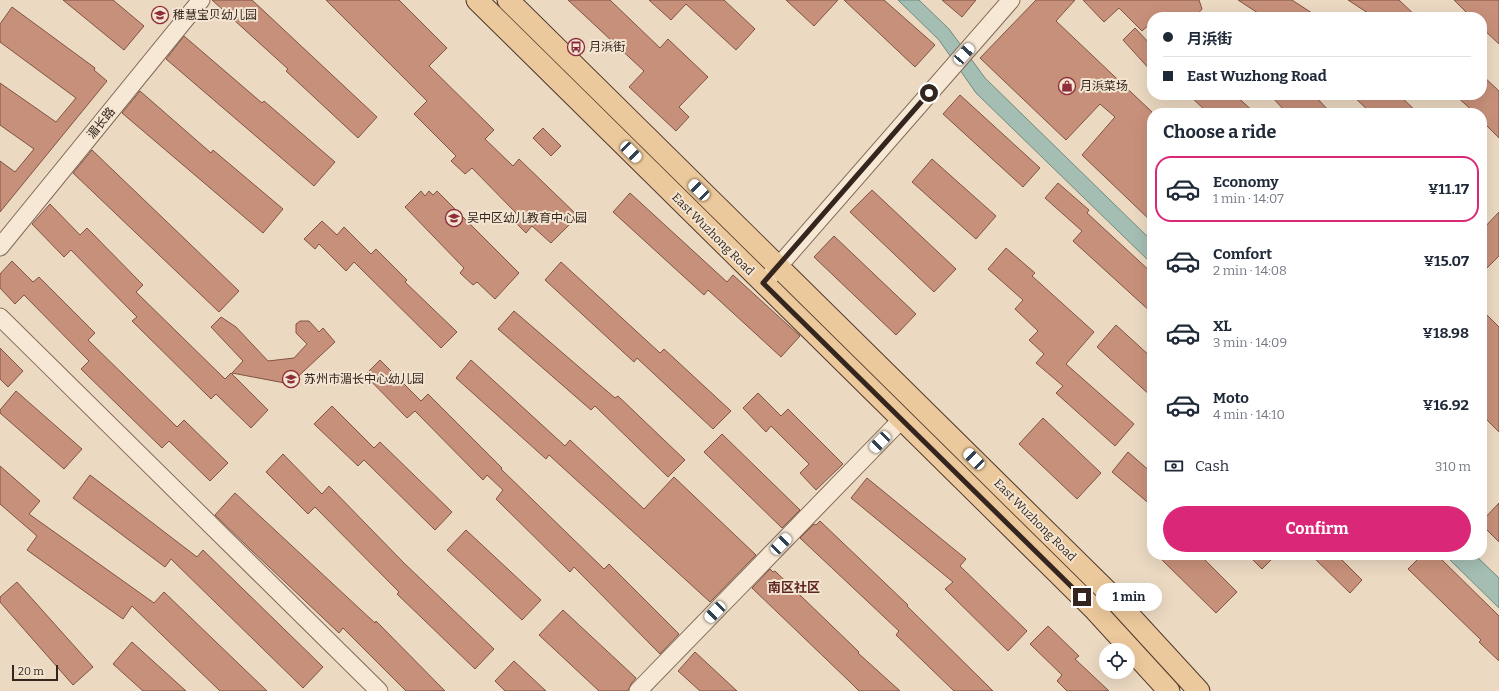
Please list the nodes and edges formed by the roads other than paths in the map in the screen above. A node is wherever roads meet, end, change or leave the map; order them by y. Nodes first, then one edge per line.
1 (201, 0) edge
2 (477, 0) edge
3 (508, 0) edge
4 (1011, 0) edge
5 (0, 247) edge
6 (778, 268) junction
7 (763, 283) junction
8 (0, 317) edge
9 (902, 419) junction
10 (379, 691) edge
11 (638, 691) edge
12 (1169, 691) edge
13 (1199, 691) edge

1 - 5 street, 湄长路
2 - 7 main road, East Wuzhong Road
3 - 6 main road, East Wuzhong Road
4 - 6 street
6 - 7 street
6 - 13 main road, East Wuzhong Road
7 - 9 main road, East Wuzhong Road
8 - 10 street
9 - 11 street
9 - 12 main road, East Wuzhong Road

